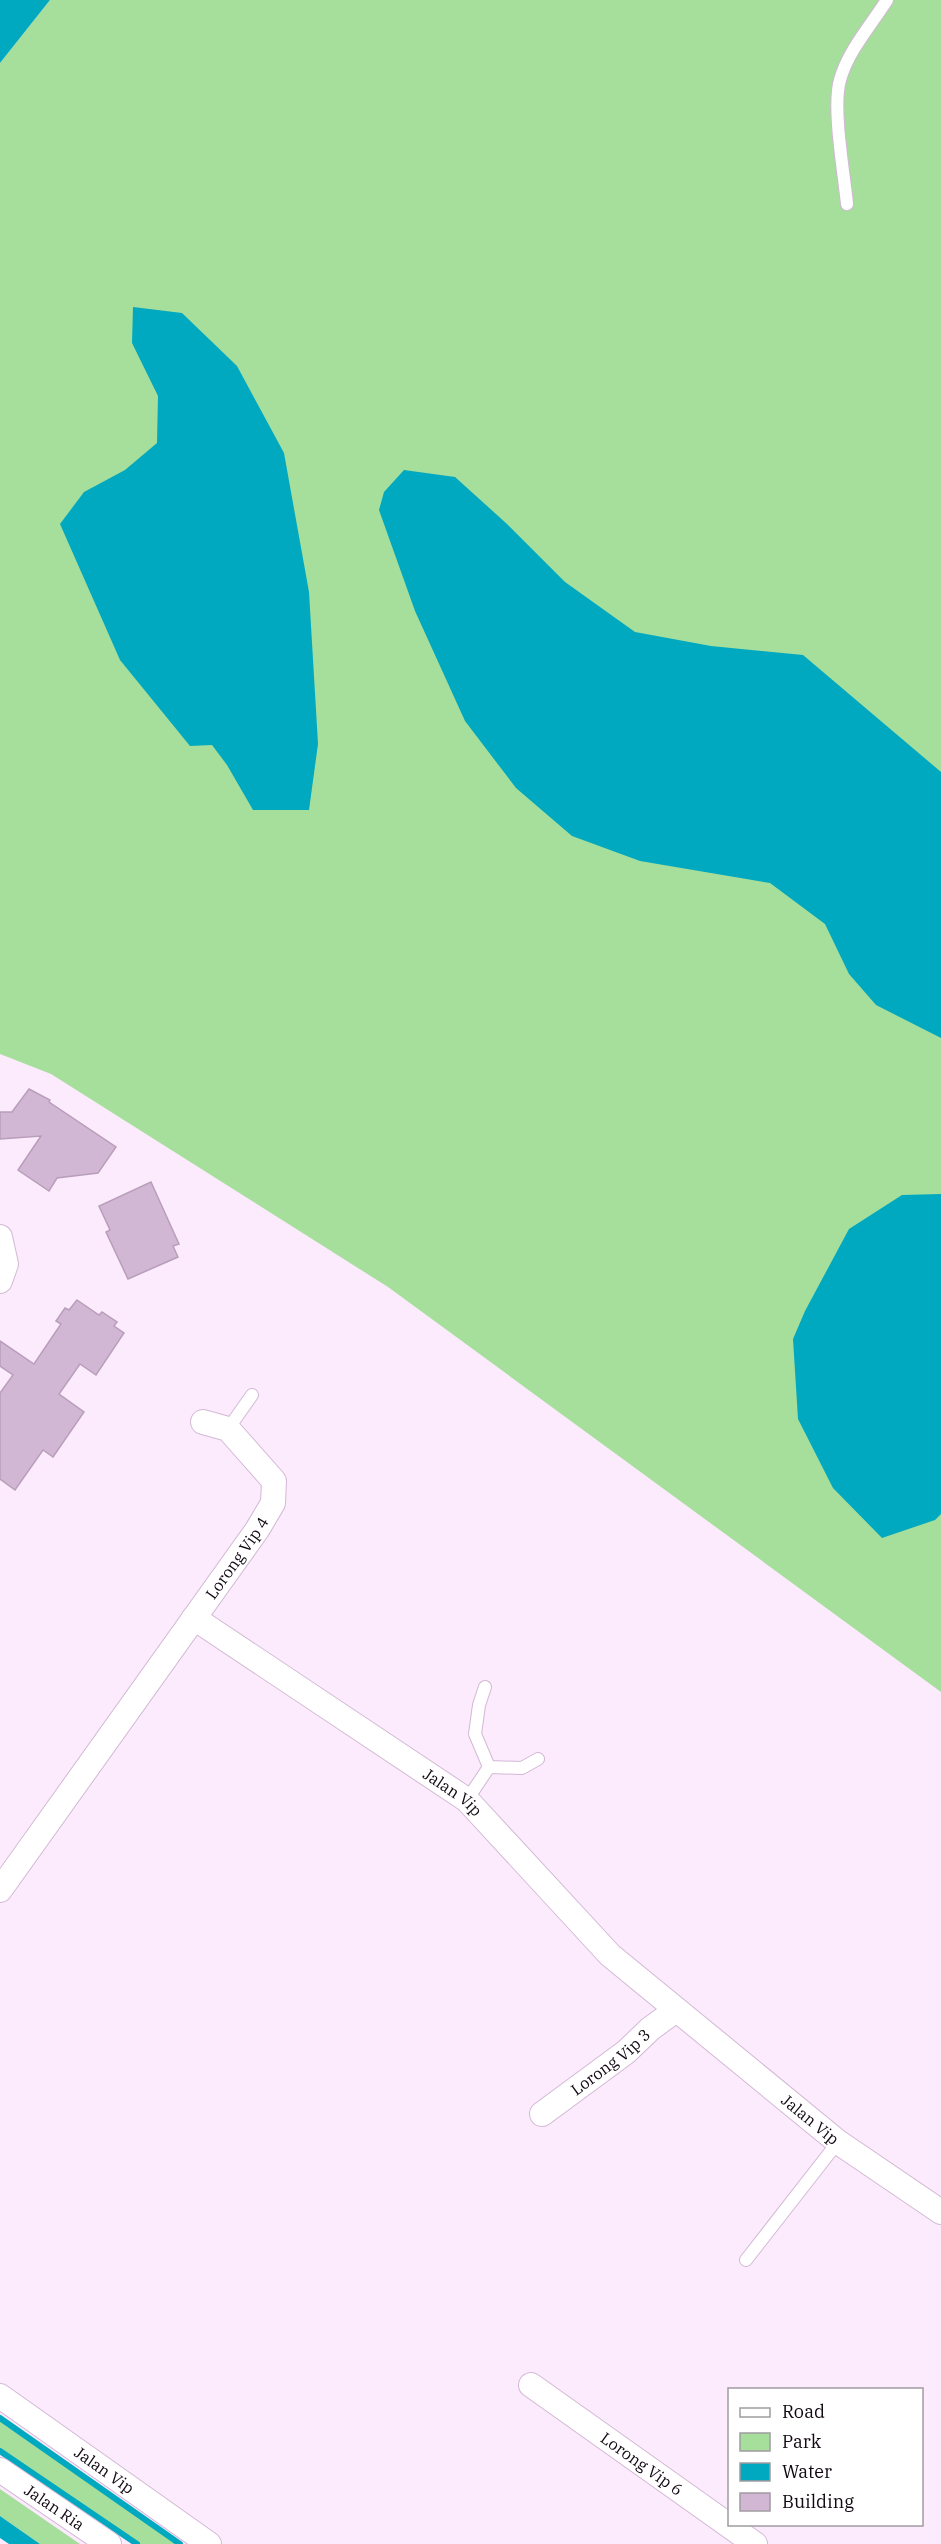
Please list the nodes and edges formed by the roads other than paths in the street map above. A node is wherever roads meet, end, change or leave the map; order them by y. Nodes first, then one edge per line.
1 (887, 0) edge
2 (847, 204) dead end
3 (0, 1237) edge
4 (0, 1281) edge
5 (252, 1395) dead end
6 (203, 1422) dead end
7 (228, 1429) junction
8 (194, 1618) junction
9 (485, 1687) dead end
10 (538, 1759) dead end
11 (489, 1767) junction
12 (467, 1800) junction
13 (0, 1890) edge
14 (676, 2010) junction
15 (542, 2114) dead end
16 (838, 2142) junction
17 (941, 2212) edge
18 (746, 2260) dead end
19 (531, 2385) dead end
20 (0, 2396) edge
21 (0, 2470) edge
22 (728, 2525) edge
23 (730, 2526) edge
24 (109, 2544) edge
25 (209, 2544) edge
26 (755, 2544) edge

1 - 2 lane
3 - 4 street
5 - 7 lane
6 - 7 street
7 - 8 street, Lorong Vip 4
8 - 12 street, Jalan Vip
8 - 13 street
9 - 11 lane
10 - 11 lane
11 - 12 lane
12 - 14 street, Jalan Vip
14 - 15 street, Lorong Vip 3
14 - 16 street, Jalan Vip
16 - 17 street, Jalan Vip
16 - 18 lane
19 - 22 street, Lorong Vip 6
20 - 25 street, Jalan Vip
21 - 24 street, Jalan Ria
23 - 26 street, Lorong Vip 6

